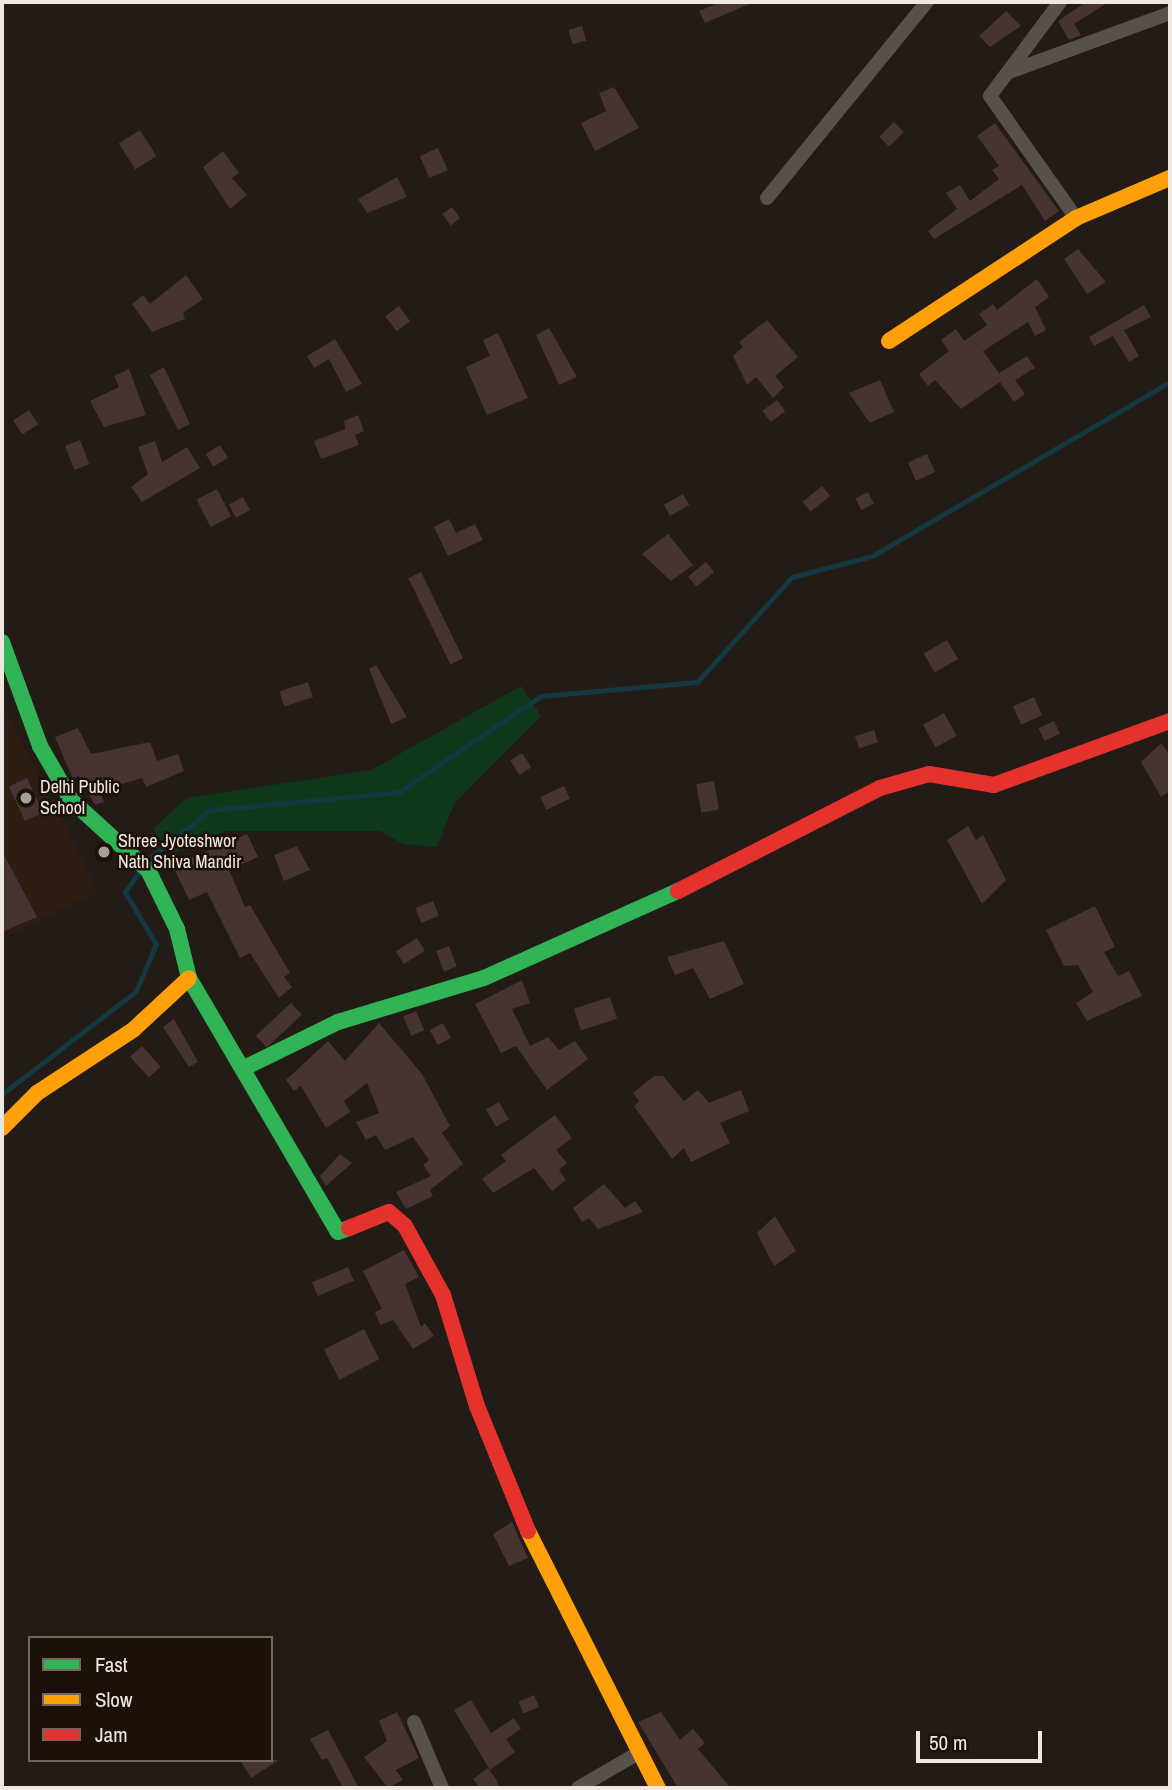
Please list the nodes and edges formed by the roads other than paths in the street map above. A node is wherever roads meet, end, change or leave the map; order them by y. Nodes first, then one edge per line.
1 (927, 2) edge
2 (1060, 2) edge
3 (1170, 13) edge
4 (1009, 72) junction
5 (1170, 178) edge
6 (767, 198) dead end
7 (1076, 219) junction
8 (889, 341) dead end
9 (2, 642) edge
10 (1170, 721) edge
11 (189, 978) junction
12 (244, 1068) junction
13 (2, 1128) edge
14 (414, 1722) dead end
15 (640, 1752) junction
16 (442, 1788) edge
17 (578, 1788) edge
18 (658, 1788) edge

1 - 6 street
2 - 4 street
3 - 4 street
4 - 7 street
5 - 7 street
7 - 8 street
9 - 11 street
10 - 12 street
11 - 12 street
11 - 13 street
12 - 15 street
14 - 16 street
15 - 17 street
15 - 18 street

